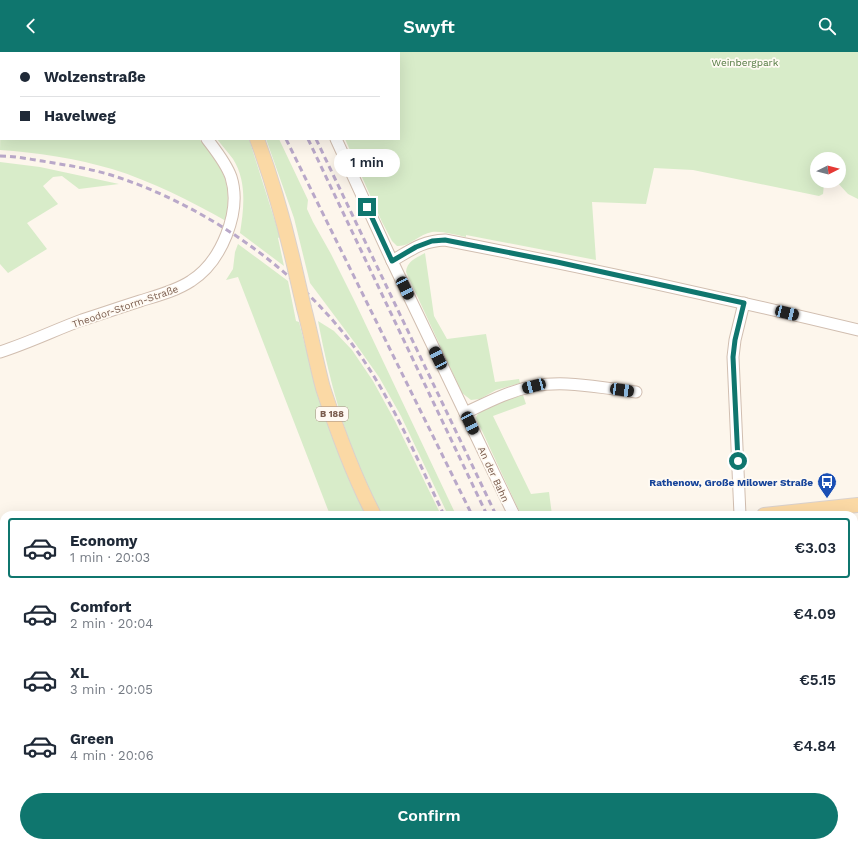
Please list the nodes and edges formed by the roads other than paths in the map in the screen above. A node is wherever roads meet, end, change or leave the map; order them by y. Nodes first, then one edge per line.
1 (208, 140) edge
2 (257, 140) edge
3 (336, 140) edge
4 (392, 261) junction
5 (744, 303) junction
6 (858, 330) edge
7 (0, 352) edge
8 (636, 392) dead end
9 (465, 413) junction
10 (858, 505) edge
11 (372, 511) edge
12 (512, 511) edge
13 (740, 511) edge
14 (802, 511) edge

1 - 7 street, Theodor-Storm-Straße
2 - 11 main road, B 188, bridge
3 - 4 street, An der Bahn
4 - 5 street
4 - 9 street, An der Bahn
5 - 6 street
5 - 13 street
8 - 9 street
9 - 12 street, An der Bahn
10 - 14 main road

